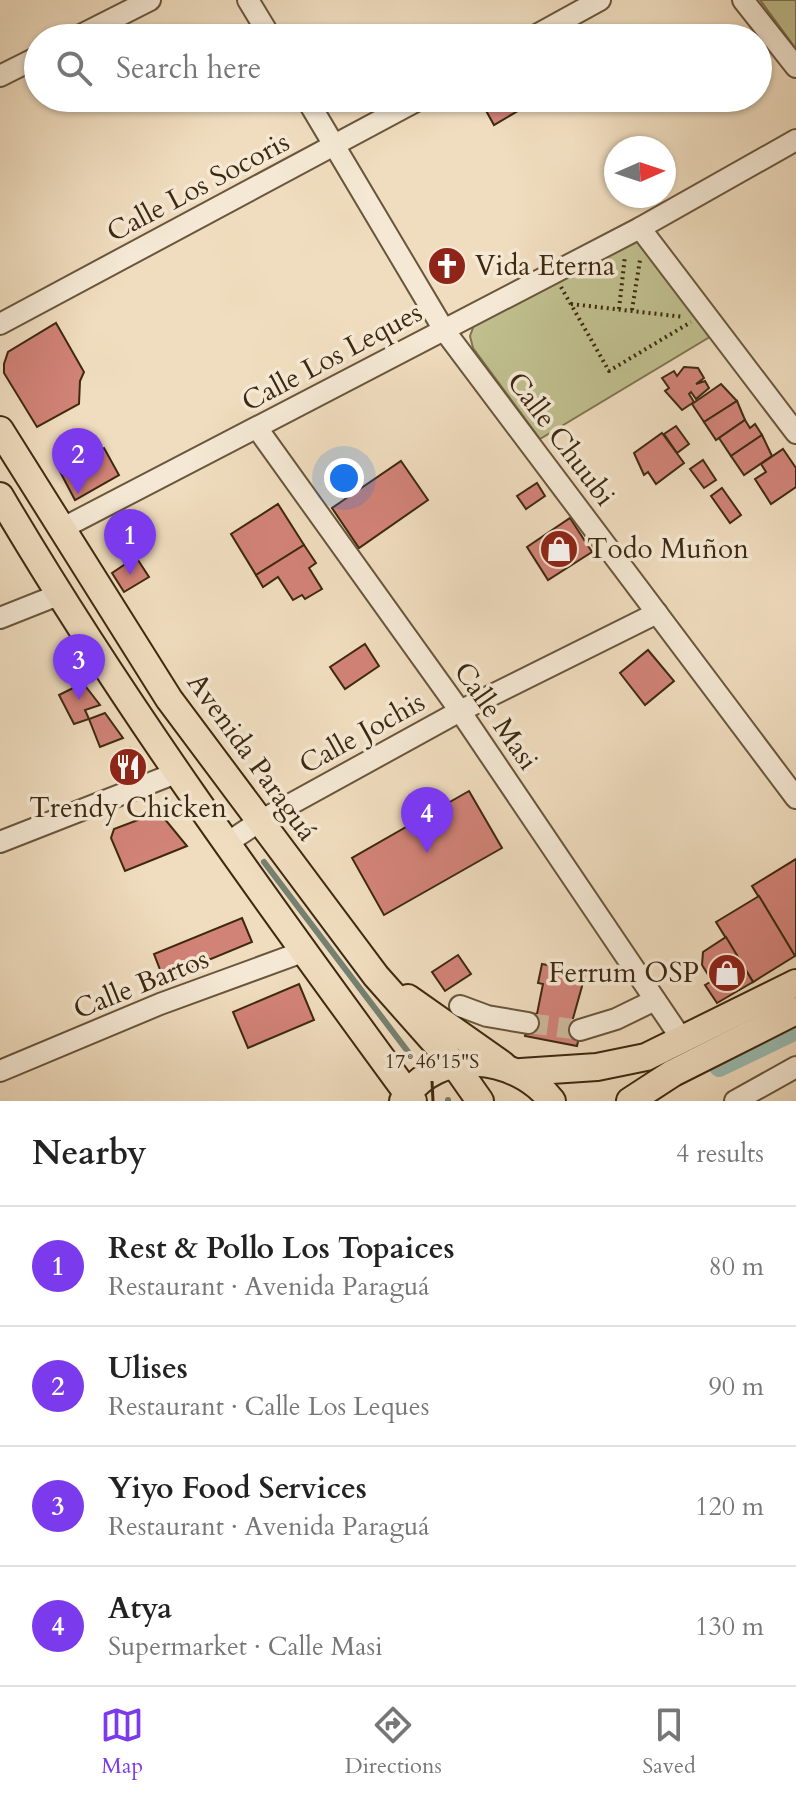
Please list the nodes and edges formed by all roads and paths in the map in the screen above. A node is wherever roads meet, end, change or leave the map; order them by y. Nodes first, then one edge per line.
1 (150, 0) edge
2 (248, 0) edge
3 (600, 0) edge
4 (743, 0) edge
5 (103, 24) edge
6 (263, 24) edge
7 (556, 24) edge
8 (762, 24) edge
9 (772, 37) edge
10 (24, 64) edge
11 (796, 67) edge
12 (0, 76) edge
13 (314, 112) edge
14 (397, 112) edge
15 (796, 140) edge
16 (334, 147) junction
17 (640, 228) junction
18 (634, 251) junction
19 (613, 257) dead end
20 (649, 264) dead end
21 (573, 278) dead end
22 (553, 281) junction
23 (621, 285) junction
24 (634, 286) junction
25 (571, 304) junction
26 (682, 307) dead end
27 (619, 309) junction
28 (632, 311) junction
29 (692, 319) junction
30 (0, 324) edge
31 (715, 326) junction
32 (444, 330) junction
33 (257, 428) junction
34 (0, 430) edge
35 (796, 433) edge
36 (0, 496) edge
37 (61, 529) junction
38 (58, 595) junction
39 (657, 613) junction
40 (0, 618) edge
41 (460, 711) junction
42 (176, 773) junction
43 (796, 798) edge
44 (260, 821) junction
45 (0, 842) edge
46 (227, 843) junction
47 (305, 951) junction
48 (376, 976) junction
49 (796, 983) edge
50 (655, 1000) junction
51 (460, 1006) dead end
52 (796, 1011) edge
53 (528, 1023) tunnel mouth
54 (580, 1030) tunnel mouth
55 (683, 1041) junction
56 (454, 1064) junction
57 (796, 1067) edge
58 (512, 1069) junction
59 (0, 1071) edge
60 (408, 1098) edge
61 (480, 1101) edge
62 (552, 1101) edge
63 (630, 1101) edge
64 (735, 1101) edge

1 - 5 street
2 - 6 street
3 - 7 street
4 - 8 street
9 - 11 street
10 - 12 street
13 - 16 street, Calle Chuubi
14 - 16 street, Calle Los Socoris
15 - 17 street, Calle Los Leques
16 - 30 street, Calle Los Socoris
16 - 32 street, Calle Chuubi
17 - 22 street, Calle Los Leques
17 - 31 street
18 - 19 path
18 - 20 path
18 - 23 path
18 - 24 path
21 - 22 path
22 - 25 path
22 - 32 street, Calle Los Leques
23 - 24 path
23 - 27 path
24 - 28 path
25 - 27 path
25 - 29 path
26 - 29 path
27 - 28 path
28 - 29 path
29 - 31 path
31 - 35 street
32 - 33 street, Calle Los Leques
32 - 39 street, Calle Chuubi
33 - 37 street, Calle Los Leques
33 - 41 street, Calle Masi
34 - 37 main road, Avenida Paraguá
36 - 38 main road
37 - 44 main road, Avenida Paraguá
38 - 40 street
38 - 42 main road
39 - 41 street, Calle Jochis
39 - 43 street, Calle Chuubi
41 - 44 street, Calle Jochis
41 - 50 street, Calle Masi
42 - 45 street
42 - 46 main road
44 - 46 street, Calle Jochis
44 - 48 main road, Avenida Paraguá
46 - 47 main road
47 - 59 street, Calle Bartos
47 - 60 main road
48 - 56 main road, Avenida Paraguá
48 - 58 main road
49 - 55 main road
50 - 54 street
50 - 55 street, Calle Masi
51 - 53 street
52 - 63 main road
55 - 58 main road
56 - 58 main road
56 - 60 main road
56 - 61 main road, Avenida Paraguá
57 - 64 street
58 - 62 main road

